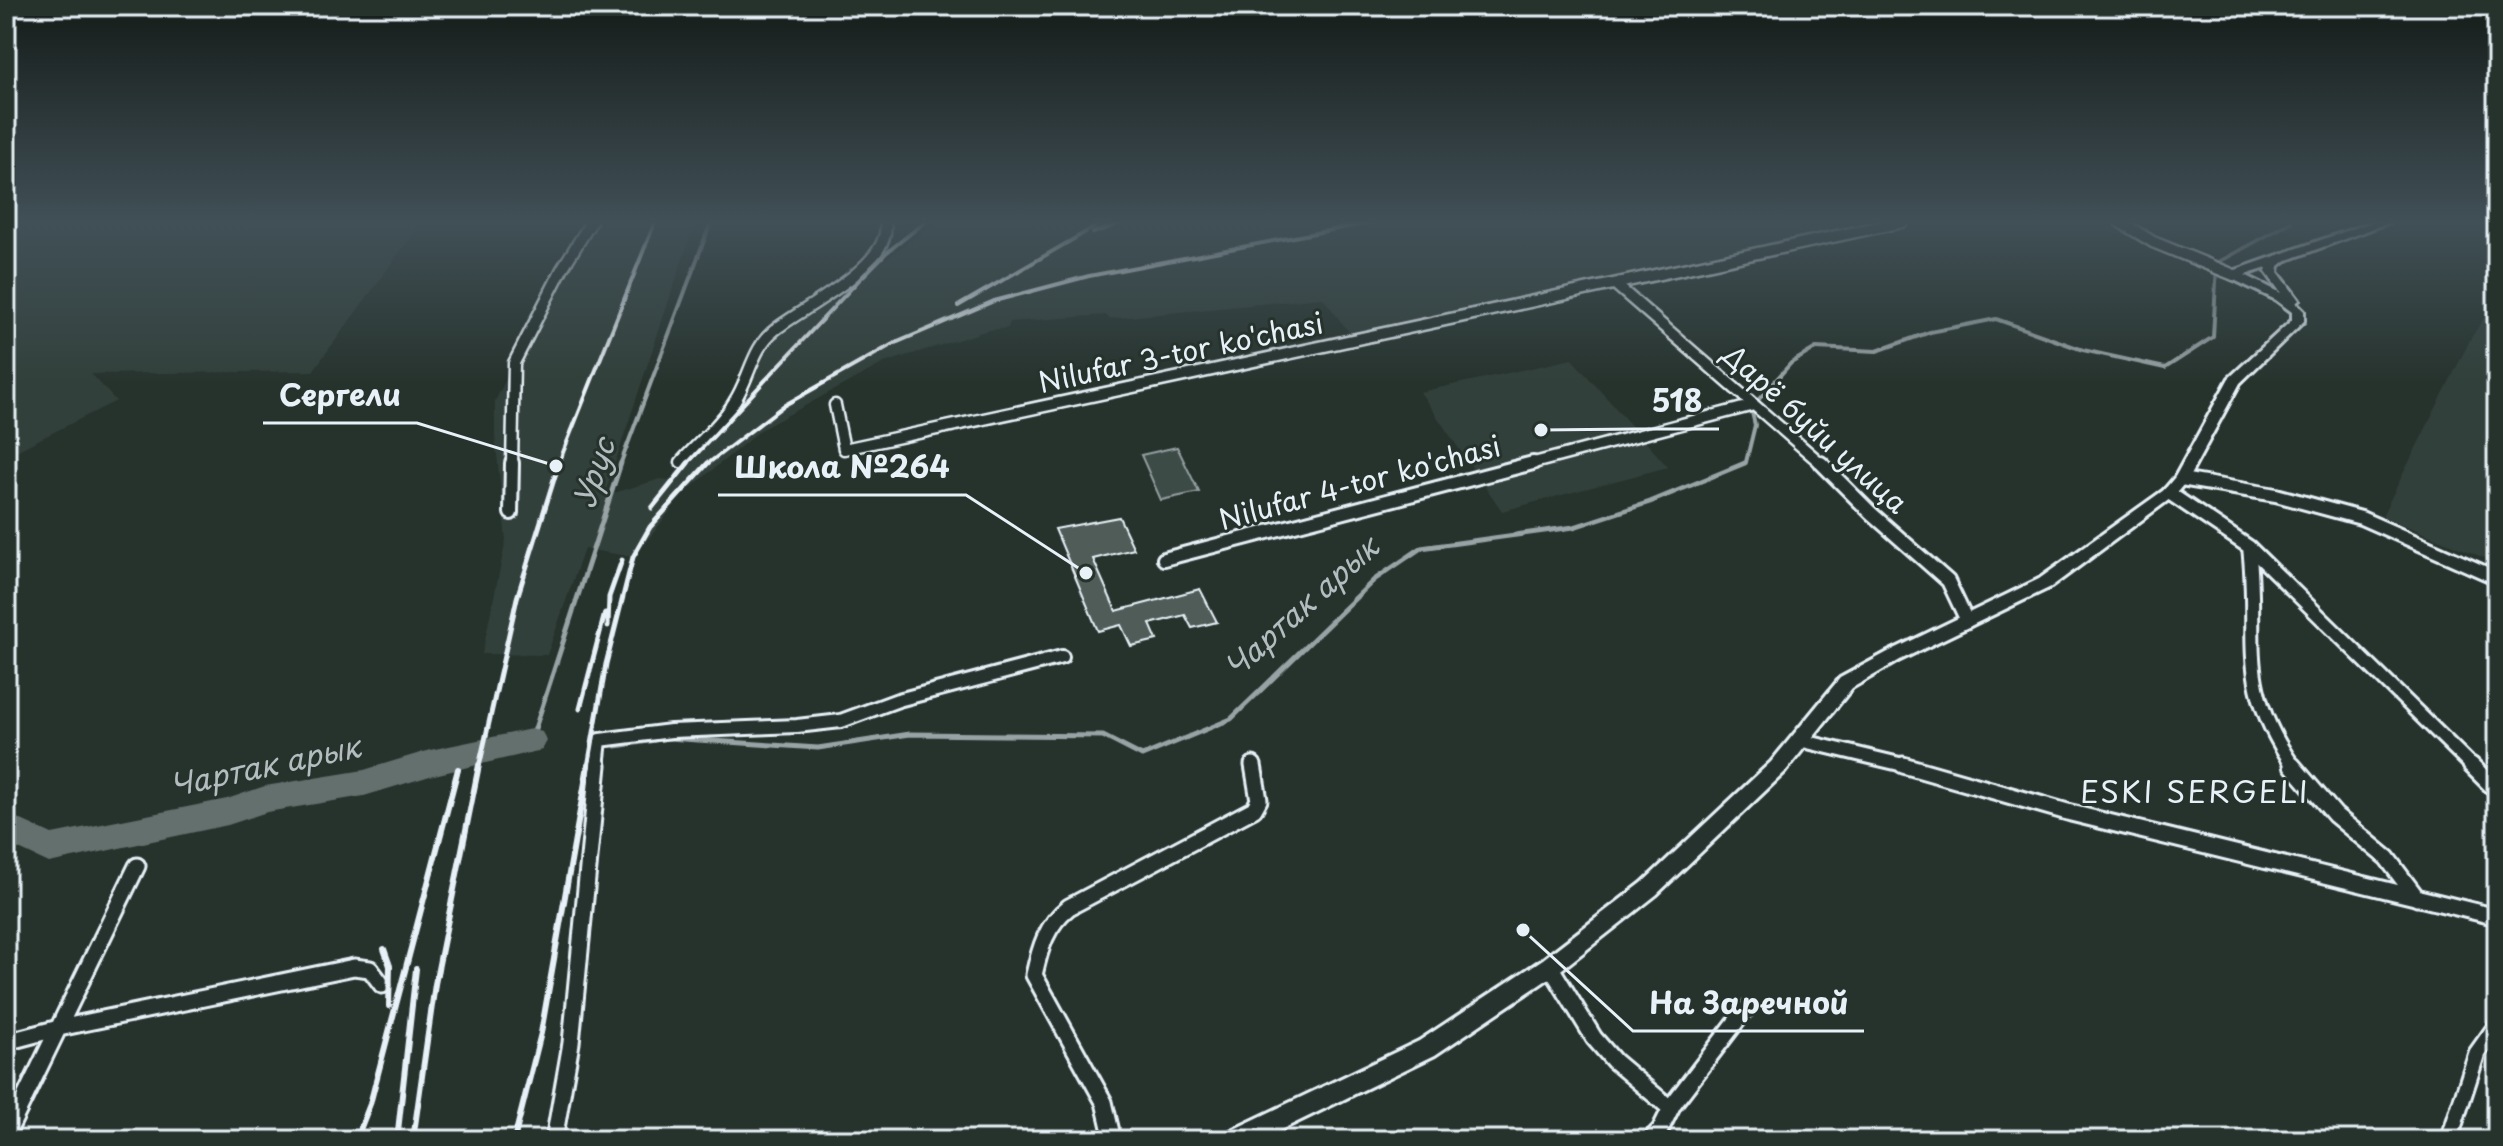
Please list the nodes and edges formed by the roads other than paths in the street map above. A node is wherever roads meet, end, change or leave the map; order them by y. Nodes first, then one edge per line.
1 (559, 275) edge
2 (852, 275) edge
3 (1659, 275) edge
4 (2235, 275) edge
5 (2274, 275) edge
6 (1616, 285) junction
7 (2298, 316) junction
8 (835, 405) dead end
9 (1754, 405) junction
10 (681, 462) dead end
11 (2181, 479) junction
12 (2169, 493) junction
13 (511, 513) dead end
14 (2249, 547) junction
15 (1164, 559) dead end
16 (2497, 578) edge
17 (1967, 621) junction
18 (1062, 657) dead end
19 (1799, 740) junction
20 (1253, 765) dead end
21 (2497, 791) edge
22 (137, 866) dead end
23 (2417, 898) junction
24 (2497, 917) edge
25 (1550, 966) junction
26 (382, 985) dead end
27 (1745, 1010) dead end
28 (2497, 1025) edge
29 (59, 1028) junction
30 (6, 1042) edge
31 (1670, 1108) junction
32 (6, 1136) edge
33 (554, 1140) edge
34 (1113, 1140) edge
35 (1236, 1140) edge
36 (1650, 1140) edge
37 (2449, 1140) edge

1 - 13 street
2 - 10 street
3 - 6 street, Nilufar 3-tor ko'chasi
4 - 7 street
5 - 7 street
6 - 8 street, Nilufar 3-tor ko'chasi
6 - 9 street, Дарё буйи улица
7 - 11 street
9 - 15 street, Nilufar 4-tor ko'chasi
9 - 17 street, Дарё буйи улица
11 - 12 street
11 - 16 street
12 - 14 street
12 - 17 street
14 - 21 street
14 - 23 street
17 - 19 street
18 - 33 street
19 - 23 street
19 - 25 street
20 - 34 street
22 - 29 street
23 - 24 street
25 - 31 street
25 - 35 street
26 - 29 street
27 - 31 street
28 - 37 street
29 - 30 street
29 - 32 street
31 - 36 street

